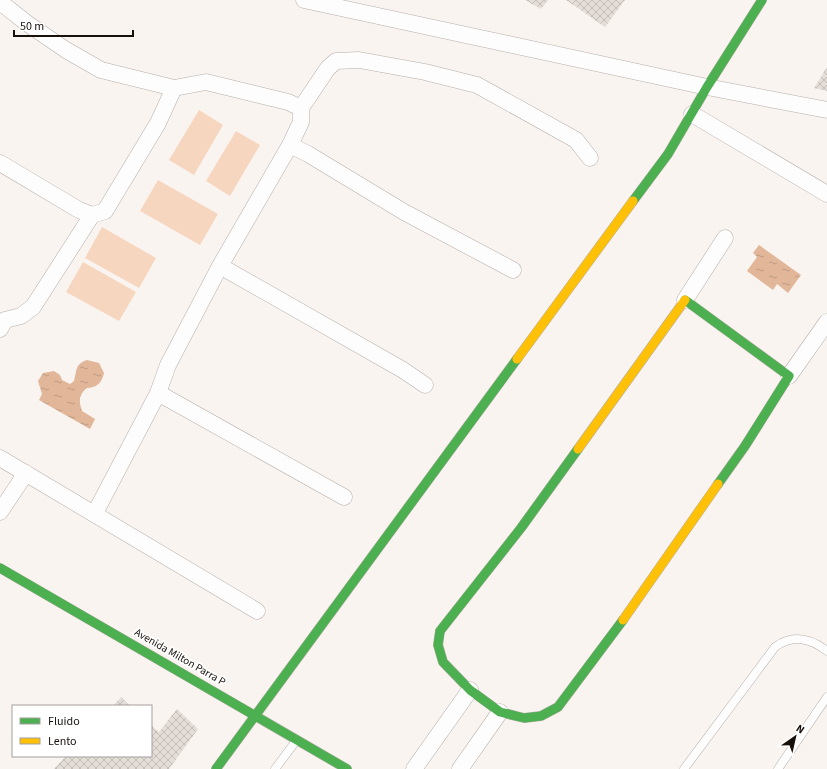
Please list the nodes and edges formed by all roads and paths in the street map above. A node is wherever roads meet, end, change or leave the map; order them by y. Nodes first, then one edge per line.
1 (304, 0) edge
2 (762, 0) edge
3 (0, 2) edge
4 (707, 87) junction
5 (174, 88) junction
6 (301, 108) junction
7 (827, 110) edge
8 (692, 114) junction
9 (290, 146) junction
10 (590, 158) dead end
11 (0, 164) edge
12 (827, 194) edge
13 (92, 215) junction
14 (725, 238) dead end
15 (220, 266) junction
16 (513, 270) dead end
17 (685, 300) junction
18 (2, 321) edge
19 (827, 322) edge
20 (790, 376) junction
21 (425, 385) dead end
22 (158, 393) junction
23 (1, 460) edge
24 (26, 473) junction
25 (344, 497) dead end
26 (0, 512) edge
27 (95, 513) junction
28 (0, 568) edge
29 (256, 611) dead end
30 (827, 651) edge
31 (470, 690) junction
32 (827, 697) edge
33 (500, 712) junction
34 (257, 715) junction
35 (296, 740) junction
36 (216, 769) edge
37 (275, 769) edge
38 (347, 769) edge
39 (414, 769) edge
40 (460, 769) edge
41 (684, 769) edge
42 (778, 769) edge

1 - 4 street
2 - 4 street
3 - 5 street
4 - 7 street
4 - 8 street
5 - 6 street
5 - 13 street
6 - 9 street
6 - 10 street
8 - 12 street
8 - 34 street
9 - 15 street
9 - 16 street
11 - 13 street
13 - 18 street
14 - 17 street
15 - 21 street
15 - 22 street
17 - 20 street
17 - 31 street
19 - 20 street
20 - 33 street
22 - 25 street
22 - 27 street
23 - 24 street
24 - 26 street
24 - 27 street
27 - 29 street
28 - 34 street, Avenida Milton Parra P
30 - 41 lane
31 - 33 street
31 - 39 street
32 - 42 lane
33 - 40 street
34 - 35 street, Avenida Milton Parra P
34 - 36 street
35 - 37 lane
35 - 38 street, Avenida Milton Parra P

